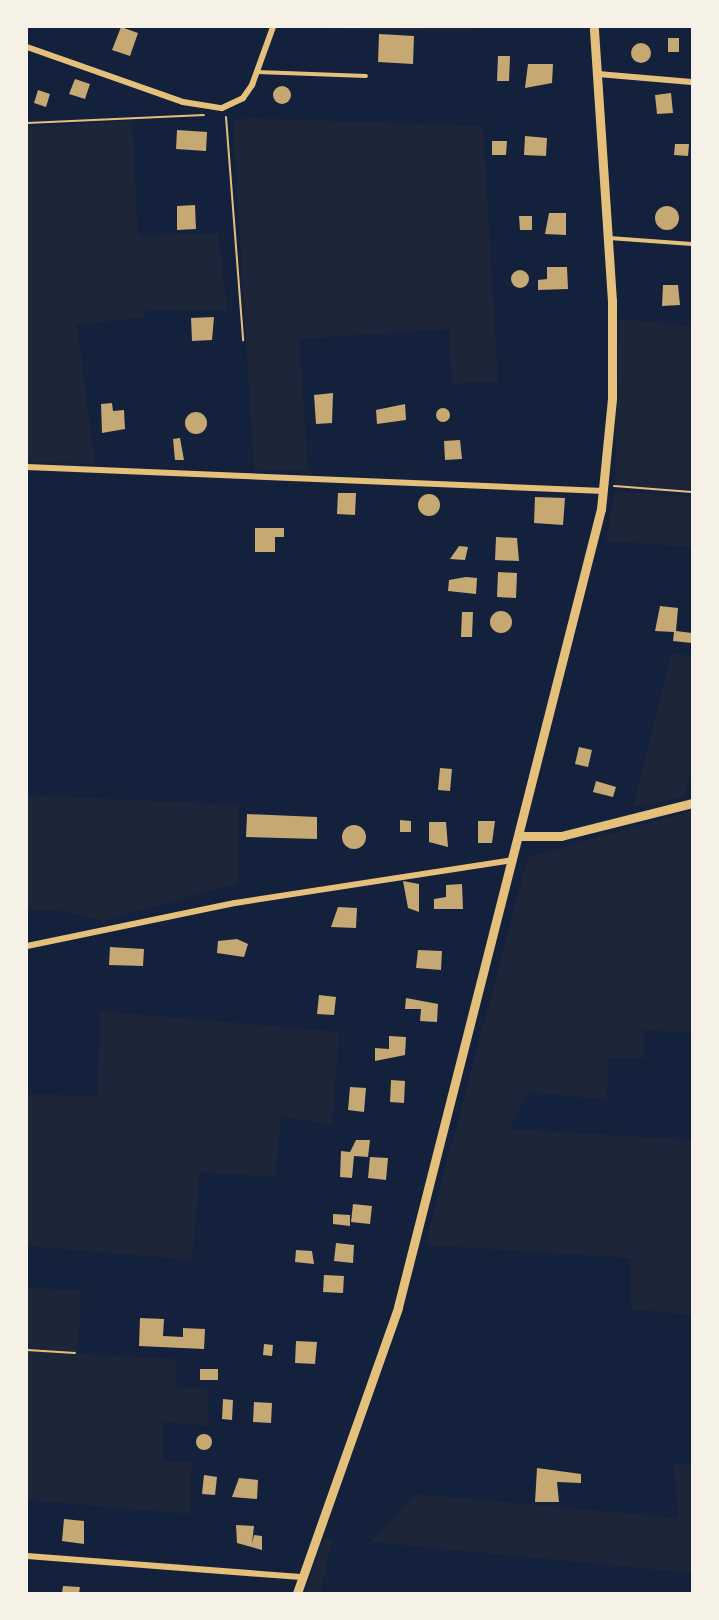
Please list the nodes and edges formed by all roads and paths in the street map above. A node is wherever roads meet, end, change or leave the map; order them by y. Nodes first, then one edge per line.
1 (273, 27) edge
2 (594, 27) edge
3 (27, 47) edge
4 (257, 72) junction
5 (598, 74) junction
6 (366, 76) dead end
7 (692, 82) edge
8 (222, 108) junction
9 (27, 123) edge
10 (608, 238) junction
11 (692, 244) edge
12 (243, 340) dead end
13 (27, 467) edge
14 (604, 488) junction
15 (692, 492) edge
16 (692, 803) edge
17 (521, 836) junction
18 (515, 860) junction
19 (27, 946) edge
20 (27, 1350) edge
21 (75, 1353) dead end
22 (27, 1556) edge
23 (301, 1577) junction
24 (297, 1593) edge

1 - 4 street
2 - 5 street
3 - 8 street
4 - 6 lane
4 - 8 street
5 - 7 street
5 - 10 street
8 - 9 path
8 - 12 path
10 - 11 lane
10 - 14 street
13 - 14 street
14 - 15 path
14 - 17 street
16 - 17 street
17 - 18 street
18 - 19 street
18 - 23 street
20 - 21 path
22 - 23 street
23 - 24 street

